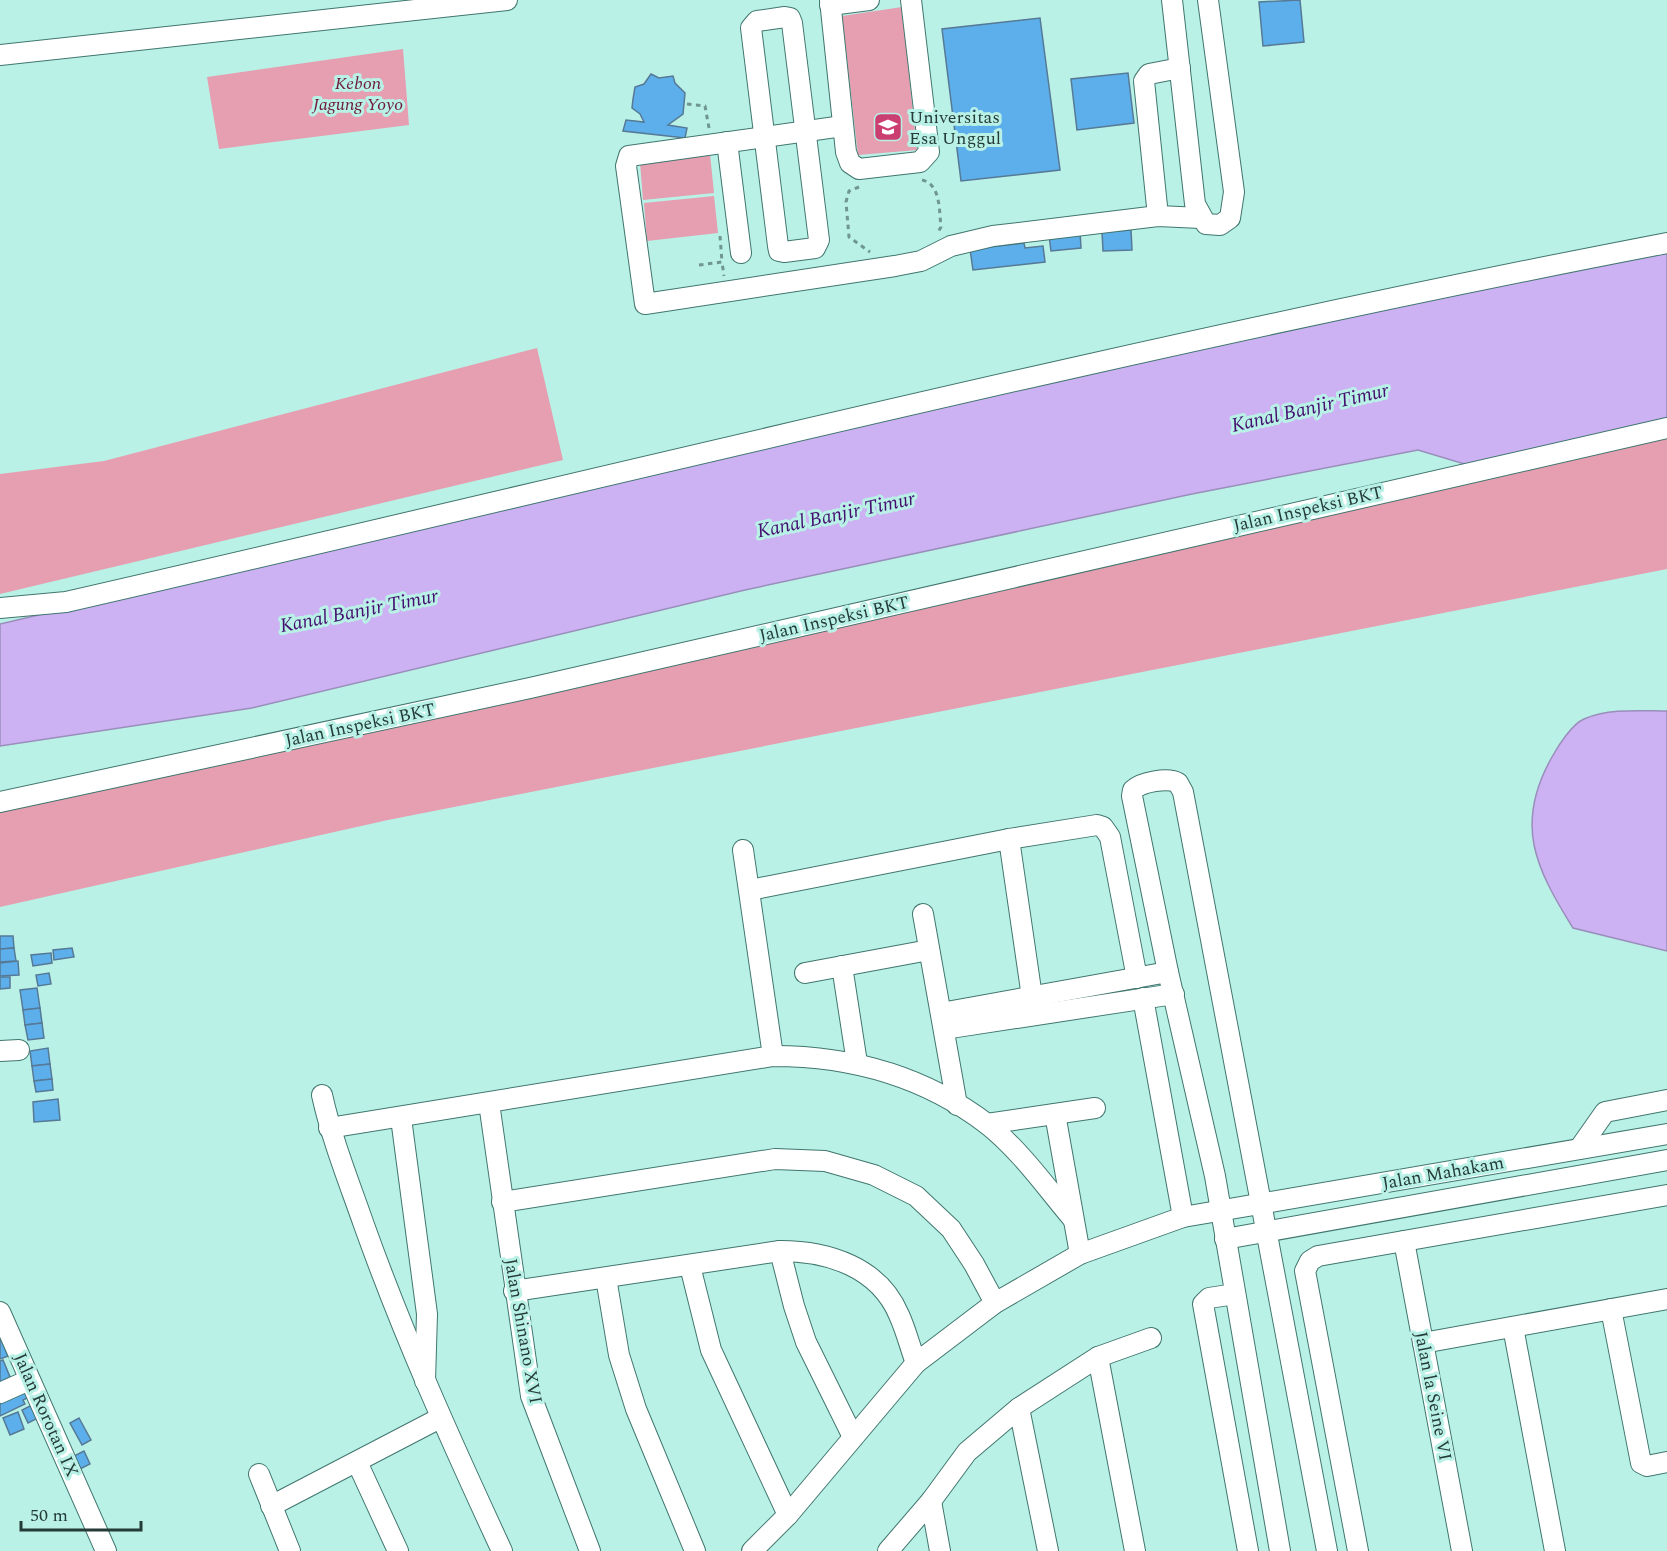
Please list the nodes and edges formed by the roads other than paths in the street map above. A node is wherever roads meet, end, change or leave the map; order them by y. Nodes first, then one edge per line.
1 (507, 0) edge
2 (869, 0) edge
3 (911, 0) edge
4 (1172, 0) edge
5 (1208, 0) edge
6 (830, 2) edge
7 (0, 55) edge
8 (1180, 68) junction
9 (843, 126) junction
10 (807, 131) junction
11 (765, 137) junction
12 (719, 143) junction
13 (1158, 216) junction
14 (1201, 218) junction
15 (1667, 243) edge
16 (741, 253) dead end
17 (1667, 428) edge
18 (0, 608) edge
19 (0, 802) edge
20 (1009, 839) junction
21 (743, 850) dead end
22 (750, 890) junction
23 (923, 914) dead end
24 (929, 950) junction
25 (842, 966) junction
26 (1168, 972) junction
27 (805, 973) dead end
28 (1131, 979) junction
29 (1173, 994) junction
30 (1032, 997) junction
31 (1136, 999) junction
32 (942, 1021) junction
33 (773, 1056) junction
34 (857, 1063) junction
35 (322, 1095) dead end
36 (1667, 1100) edge
37 (489, 1103) junction
38 (957, 1105) junction
39 (1095, 1108) dead end
40 (1055, 1114) junction
41 (401, 1118) junction
42 (987, 1124) junction
43 (330, 1128) junction
44 (1667, 1134) edge
45 (1579, 1149) junction
46 (1667, 1160) edge
47 (1667, 1195) edge
48 (502, 1202) junction
49 (1260, 1205) junction
50 (1219, 1211) junction
51 (1183, 1217) junction
52 (1073, 1219) junction
53 (1265, 1232) junction
54 (1225, 1239) junction
55 (1404, 1241) junction
56 (780, 1251) junction
57 (1080, 1254) junction
58 (690, 1266) junction
59 (606, 1278) junction
60 (514, 1291) junction
61 (1235, 1294) junction
62 (1667, 1299) edge
63 (995, 1303) junction
64 (1611, 1309) junction
65 (0, 1312) edge
66 (1513, 1327) junction
67 (1151, 1338) dead end
68 (1424, 1343) junction
69 (1098, 1357) junction
70 (916, 1363) junction
71 (29, 1380) junction
72 (425, 1383) junction
73 (0, 1393) edge
74 (1019, 1408) junction
75 (440, 1418) junction
76 (853, 1437) junction
77 (357, 1462) junction
78 (1667, 1462) edge
79 (259, 1473) dead end
80 (931, 1501) junction
81 (271, 1506) junction
82 (788, 1515) junction
83 (106, 1551) edge
84 (290, 1551) edge
85 (398, 1551) edge
86 (502, 1551) edge
87 (590, 1551) edge
88 (695, 1551) edge
89 (752, 1551) edge
90 (888, 1551) edge
91 (940, 1551) edge
92 (1048, 1551) edge
93 (1135, 1551) edge
94 (1248, 1551) edge
95 (1280, 1551) edge
96 (1327, 1551) edge
97 (1358, 1551) edge
98 (1462, 1551) edge
99 (1555, 1551) edge

1 - 7 street
2 - 6 street
3 - 9 street
4 - 8 street
5 - 14 street
6 - 9 street
8 - 13 street
8 - 14 street
9 - 10 street
10 - 11 street
10 - 11 street
10 - 11 street
11 - 12 street
12 - 13 street
12 - 16 street
13 - 14 street
15 - 18 street
17 - 19 street, Jalan Inspeksi BKT
20 - 22 street
20 - 28 street
20 - 30 street
21 - 22 street
22 - 33 street
23 - 24 street
24 - 25 street
24 - 32 street
25 - 27 street
25 - 34 street
26 - 28 street
26 - 29 street
26 - 49 street
28 - 30 street
28 - 31 street
29 - 31 street
29 - 50 street
30 - 32 street
31 - 32 street
31 - 51 street
32 - 38 street
33 - 34 street
33 - 37 street
34 - 38 street
35 - 43 street
36 - 45 street
37 - 41 street
37 - 48 street, Jalan Shinano XVI
38 - 42 street
39 - 40 street
40 - 42 street
40 - 52 street
41 - 43 street
41 - 72 street
42 - 52 street
43 - 72 street
44 - 45 street, Jalan Mahakam
45 - 49 street, Jalan Mahakam
46 - 53 street, Jalan Mahakam
47 - 55 street
48 - 60 street, Jalan Shinano XVI
48 - 63 street
49 - 50 street, Jalan Mahakam
49 - 53 street
50 - 51 street, Jalan Mahakam
50 - 54 street
51 - 57 street, Jalan Mahakam
52 - 57 street
53 - 54 street, Jalan Mahakam
53 - 96 street
54 - 61 street
55 - 68 street, Jalan la Seine VI
55 - 97 street
56 - 58 street
56 - 70 street
56 - 76 street
57 - 63 street, Jalan Mahakam
58 - 59 street
58 - 82 street
59 - 60 street
59 - 88 street
60 - 87 street, Jalan Shinano XVI
61 - 94 street
61 - 95 street
62 - 64 street
63 - 70 street, Jalan Mahakam
64 - 66 street
64 - 78 street
65 - 71 street, Jalan Rorotan IX
66 - 68 street
66 - 99 street
67 - 69 street
68 - 98 street, Jalan la Seine VI
69 - 74 street
69 - 93 street
70 - 76 street, Jalan Mahakam
71 - 73 street
71 - 83 street, Jalan Rorotan IX
72 - 75 street
74 - 80 street
74 - 92 street
75 - 77 street
75 - 86 street
76 - 82 street, Jalan Mahakam
77 - 81 street
77 - 85 street
79 - 81 street
80 - 90 street
80 - 91 street
81 - 84 street
82 - 89 street, Jalan Mahakam

